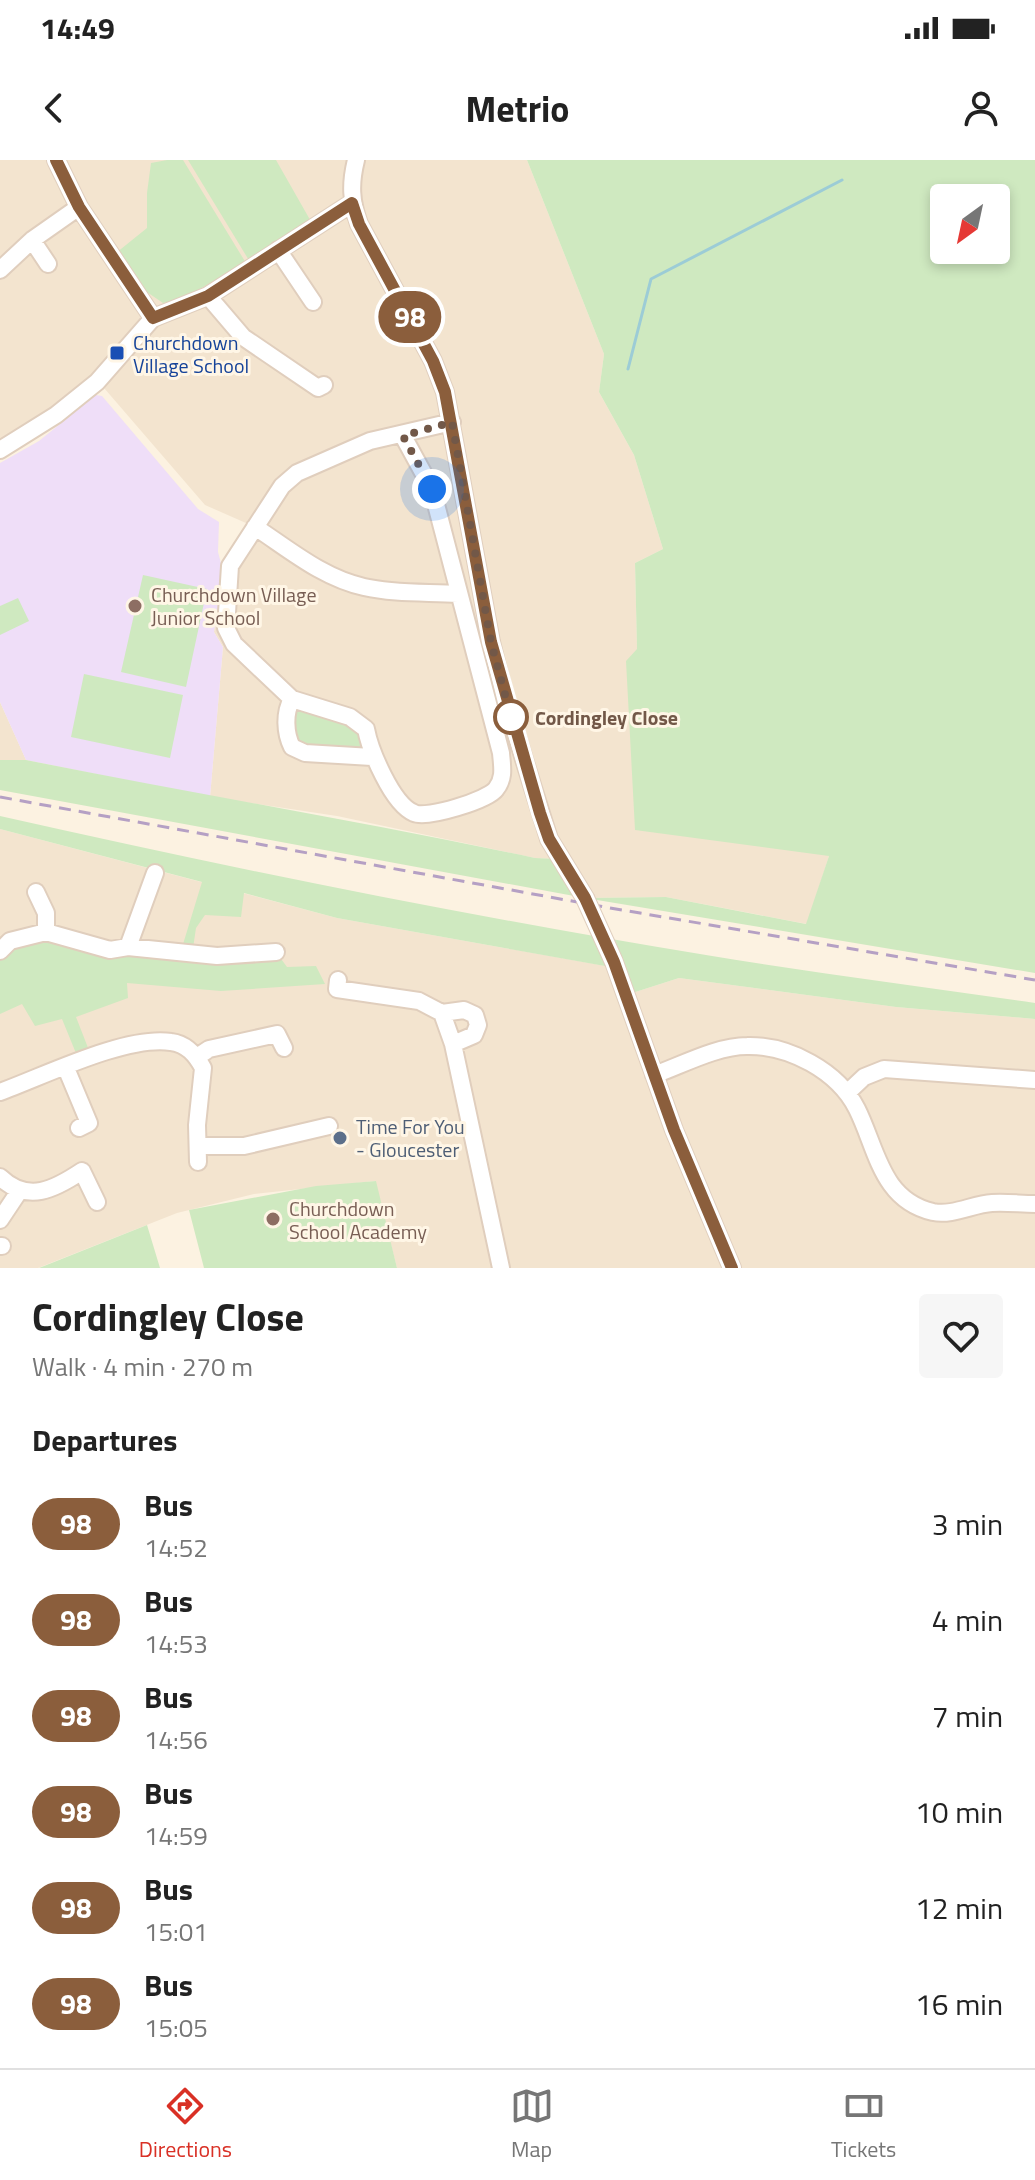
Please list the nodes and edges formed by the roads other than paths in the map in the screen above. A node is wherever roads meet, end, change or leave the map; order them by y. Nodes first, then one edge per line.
1 (56, 160) edge
2 (356, 160) edge
3 (352, 203) junction
4 (79, 207) junction
5 (32, 240) junction
6 (278, 250) junction
7 (48, 264) dead end
8 (0, 270) edge
9 (313, 293) dead end
10 (208, 296) junction
11 (153, 318) junction
12 (318, 390) dead end
13 (452, 422) junction
14 (403, 436) junction
15 (0, 450) edge
16 (255, 527) junction
17 (458, 594) junction
18 (292, 699) junction
19 (372, 757) junction
20 (155, 873) dead end
21 (36, 892) dead end
22 (46, 932) junction
23 (128, 947) junction
24 (0, 951) edge
25 (276, 952) dead end
26 (338, 980) dead end
27 (442, 1013) junction
28 (279, 1034) dead end
29 (453, 1044) junction
30 (197, 1057) junction
31 (66, 1068) junction
32 (654, 1075) junction
33 (1035, 1080) edge
34 (0, 1092) edge
35 (847, 1093) junction
36 (329, 1126) dead end
37 (79, 1128) dead end
38 (0, 1177) edge
39 (20, 1190) junction
40 (97, 1202) dead end
41 (1035, 1204) edge
42 (0, 1220) edge
43 (501, 1268) edge
44 (732, 1268) edge

1 - 4 street
2 - 3 street
3 - 6 street
3 - 13 street
4 - 5 street
4 - 11 street
5 - 7 street
5 - 8 street
6 - 9 street
6 - 10 street
10 - 11 street
10 - 12 street
11 - 15 street
13 - 14 street
13 - 32 street, bridge
14 - 16 street
14 - 17 street
16 - 17 street
16 - 18 street
17 - 19 street
18 - 19 street
18 - 19 street
20 - 23 street
21 - 22 street
22 - 23 street
22 - 24 street
23 - 25 street
26 - 27 street
27 - 29 street
27 - 29 street
28 - 30 street
29 - 43 street
30 - 31 street
30 - 36 street
31 - 34 street
31 - 37 street
32 - 35 street
32 - 44 street
33 - 35 street
35 - 41 street
38 - 39 street
39 - 40 street
39 - 42 street

